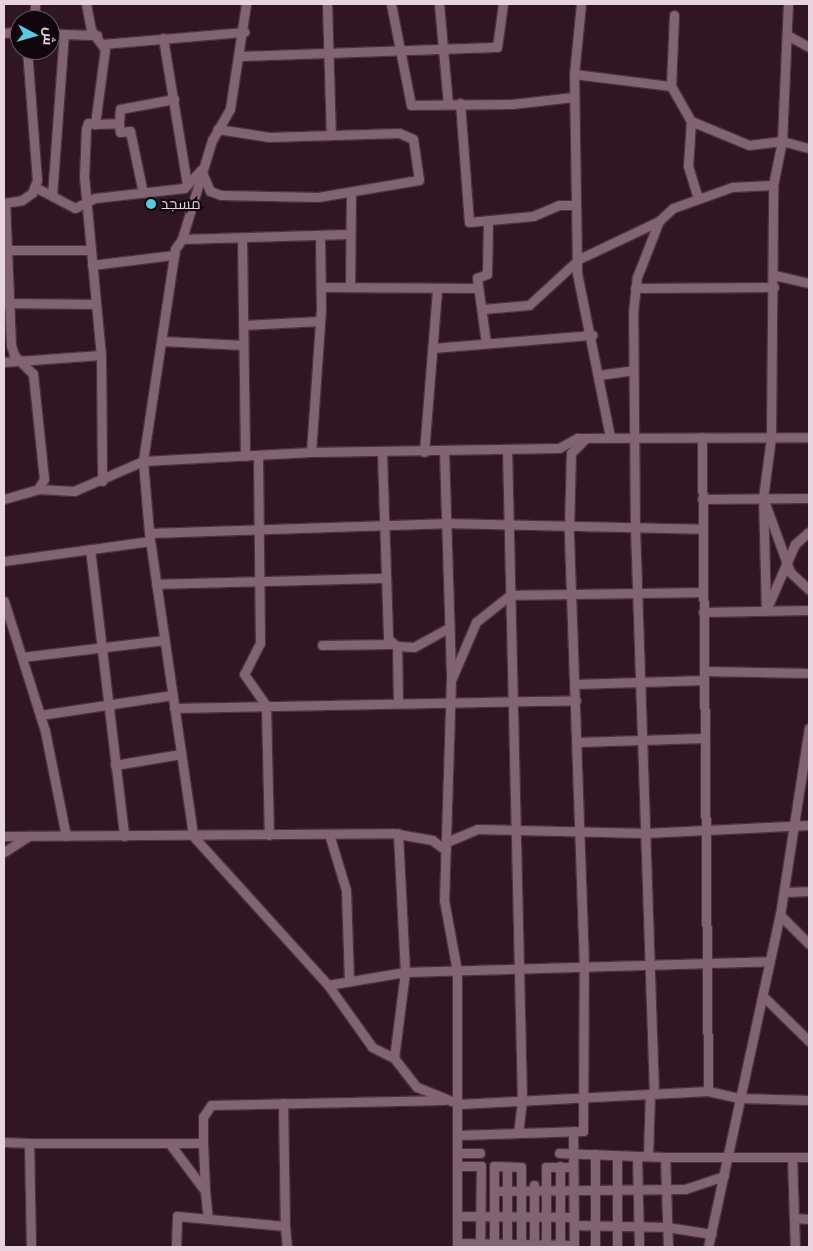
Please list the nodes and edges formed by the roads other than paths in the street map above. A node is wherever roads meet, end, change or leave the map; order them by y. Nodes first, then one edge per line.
1 (86, 4) edge
2 (246, 4) edge
3 (327, 4) edge
4 (391, 4) edge
5 (440, 4) edge
6 (503, 4) edge
7 (581, 4) edge
8 (788, 4) edge
9 (674, 14) dead end
10 (244, 32) junction
11 (60, 34) edge
12 (64, 34) junction
13 (97, 35) junction
14 (789, 36) junction
15 (163, 38) junction
16 (103, 44) junction
17 (809, 46) edge
18 (440, 47) junction
19 (399, 50) junction
20 (326, 55) junction
21 (239, 56) junction
22 (28, 60) edge
23 (574, 74) junction
24 (671, 86) junction
25 (574, 97) junction
26 (174, 100) junction
27 (448, 104) junction
28 (460, 104) junction
29 (691, 121) junction
30 (95, 124) junction
31 (119, 124) junction
32 (218, 129) junction
33 (331, 135) junction
34 (782, 141) junction
35 (809, 148) edge
36 (202, 170) junction
37 (187, 185) junction
38 (773, 185) junction
39 (35, 187) junction
40 (143, 193) junction
41 (351, 194) junction
42 (52, 196) junction
43 (698, 199) junction
44 (86, 202) junction
45 (4, 203) edge
46 (575, 205) junction
47 (488, 220) junction
48 (659, 221) junction
49 (348, 234) junction
50 (320, 235) junction
51 (242, 238) junction
52 (182, 239) junction
53 (8, 250) junction
54 (90, 250) junction
55 (174, 255) junction
56 (579, 259) junction
57 (92, 265) junction
58 (774, 275) junction
59 (809, 282) edge
60 (321, 287) junction
61 (350, 287) junction
62 (774, 287) junction
63 (437, 288) junction
64 (478, 288) junction
65 (635, 288) junction
66 (7, 303) edge
67 (96, 304) junction
68 (483, 309) junction
69 (320, 321) junction
70 (243, 325) junction
71 (592, 335) junction
72 (163, 341) junction
73 (486, 343) junction
74 (244, 345) junction
75 (433, 348) junction
76 (100, 355) junction
77 (20, 361) junction
78 (4, 362) edge
79 (633, 370) junction
80 (599, 375) junction
81 (610, 437) junction
82 (702, 437) junction
83 (771, 437) junction
84 (809, 437) edge
85 (585, 439) junction
86 (636, 439) junction
87 (507, 449) junction
88 (444, 451) junction
89 (311, 452) junction
90 (424, 452) junction
91 (382, 454) junction
92 (258, 455) junction
93 (245, 456) junction
94 (143, 462) junction
95 (102, 481) junction
96 (38, 489) junction
97 (763, 498) junction
98 (809, 498) edge
99 (4, 499) edge
100 (702, 499) junction
101 (444, 522) junction
102 (384, 525) junction
103 (508, 525) junction
104 (260, 526) junction
105 (569, 528) junction
106 (635, 528) junction
107 (702, 529) junction
108 (809, 532) edge
109 (150, 537) junction
110 (90, 549) junction
111 (4, 561) edge
112 (787, 562) junction
113 (386, 578) junction
114 (262, 581) junction
115 (156, 584) junction
116 (809, 590) edge
117 (703, 592) junction
118 (639, 594) junction
119 (572, 595) junction
120 (510, 596) junction
121 (4, 601) edge
122 (809, 610) edge
123 (766, 611) junction
124 (703, 612) junction
125 (447, 629) junction
126 (164, 640) junction
127 (322, 644) dead end
128 (394, 645) junction
129 (102, 648) junction
130 (22, 658) junction
131 (809, 673) edge
132 (704, 675) junction
133 (451, 679) junction
134 (641, 682) junction
135 (575, 684) junction
136 (172, 695) junction
137 (576, 700) junction
138 (512, 701) junction
139 (449, 702) junction
140 (108, 704) junction
141 (398, 704) junction
142 (266, 706) junction
143 (174, 708) junction
144 (40, 714) junction
145 (809, 728) edge
146 (704, 738) junction
147 (643, 740) junction
148 (577, 742) junction
149 (181, 754) junction
150 (115, 765) junction
151 (809, 825) edge
152 (796, 826) junction
153 (580, 829) junction
154 (514, 830) junction
155 (705, 830) junction
156 (398, 833) junction
157 (645, 833) junction
158 (329, 834) junction
159 (269, 835) junction
160 (4, 836) edge
161 (29, 836) junction
162 (66, 836) junction
163 (124, 836) junction
164 (193, 836) junction
165 (447, 846) junction
166 (4, 852) edge
167 (809, 891) edge
168 (784, 892) junction
169 (780, 915) junction
170 (809, 944) edge
171 (770, 961) junction
172 (706, 963) junction
173 (649, 964) junction
174 (584, 966) junction
175 (518, 967) junction
176 (457, 971) junction
177 (405, 972) junction
178 (349, 981) junction
179 (328, 985) junction
180 (763, 996) junction
181 (809, 1041) edge
182 (394, 1058) junction
183 (708, 1091) junction
184 (652, 1094) junction
185 (583, 1098) junction
186 (740, 1098) junction
187 (447, 1100) junction
188 (809, 1100) edge
189 (522, 1101) junction
190 (283, 1103) junction
191 (459, 1104) junction
192 (573, 1131) junction
193 (518, 1132) junction
194 (458, 1135) junction
195 (4, 1142) edge
196 (29, 1143) junction
197 (203, 1143) junction
198 (170, 1144) junction
199 (480, 1152) dead end
200 (560, 1152) dead end
201 (458, 1153) junction
202 (573, 1153) junction
203 (595, 1154) junction
204 (637, 1156) junction
205 (648, 1156) junction
206 (617, 1157) junction
207 (665, 1157) junction
208 (809, 1157) edge
209 (792, 1158) junction
210 (728, 1159) junction
211 (458, 1166) junction
212 (560, 1166) junction
213 (508, 1167) junction
214 (573, 1167) junction
215 (724, 1176) junction
216 (534, 1187) junction
217 (595, 1188) junction
218 (507, 1189) junction
219 (521, 1189) junction
220 (546, 1189) junction
221 (560, 1189) junction
222 (573, 1189) junction
223 (665, 1189) junction
224 (617, 1190) junction
225 (205, 1191) junction
226 (494, 1191) junction
227 (638, 1191) junction
228 (457, 1216) junction
229 (480, 1216) junction
230 (494, 1216) junction
231 (507, 1216) junction
232 (521, 1216) junction
233 (534, 1216) junction
234 (546, 1216) junction
235 (560, 1217) junction
236 (794, 1218) junction
237 (208, 1219) junction
238 (809, 1219) edge
239 (574, 1221) junction
240 (285, 1226) junction
241 (595, 1226) junction
242 (617, 1227) junction
243 (638, 1227) junction
244 (667, 1227) junction
245 (711, 1234) junction
246 (457, 1245) edge
247 (480, 1245) edge
248 (494, 1245) edge
249 (507, 1245) edge
250 (521, 1246) edge
251 (534, 1246) edge
252 (546, 1246) edge
253 (560, 1246) edge
254 (574, 1246) edge
255 (31, 1247) edge
256 (176, 1247) edge
257 (287, 1247) edge
258 (595, 1247) edge
259 (617, 1247) edge
260 (639, 1247) edge
261 (668, 1247) edge
262 (708, 1247) edge
263 (795, 1247) edge

1 - 13 street
2 - 10 street
3 - 20 street
4 - 19 street
5 - 18 street
6 - 18 street
7 - 23 street
8 - 14 street
9 - 24 street
10 - 15 street
10 - 21 street
11 - 12 street
12 - 13 street
12 - 42 street
13 - 16 street
14 - 17 street
14 - 34 street
15 - 16 street
15 - 26 street
16 - 30 street
18 - 19 street
18 - 27 street
19 - 20 street
19 - 27 street
20 - 21 street
20 - 33 street
21 - 32 street
22 - 39 street
23 - 24 street
23 - 25 street
24 - 29 street
25 - 28 street
25 - 46 street
26 - 31 street
26 - 37 street
27 - 28 street
28 - 47 street
29 - 34 street
29 - 43 street
30 - 31 street
30 - 44 street
31 - 40 street
32 - 33 street
32 - 36 street
33 - 41 street
34 - 35 street
34 - 38 street
36 - 37 street
36 - 41 street
36 - 52 street
37 - 40 street
38 - 43 street
38 - 58 street
39 - 42 street
39 - 45 street
40 - 44 street
41 - 49 street
42 - 44 street
43 - 48 street
44 - 54 street
45 - 53 street
46 - 47 street
46 - 56 street
47 - 64 street
48 - 56 street
48 - 65 street
49 - 50 street
49 - 61 street
50 - 51 street
50 - 60 street
51 - 52 street
51 - 70 street
52 - 55 street
53 - 54 street
53 - 66 street
54 - 57 street
55 - 57 street
55 - 72 street
56 - 68 street
56 - 71 street
57 - 67 street
58 - 59 street
58 - 62 street
60 - 61 street
60 - 69 street
61 - 63 street
62 - 65 street
62 - 83 street
63 - 64 street
63 - 75 street
64 - 68 street
65 - 79 street
66 - 67 street
66 - 77 street
67 - 76 street
68 - 73 street
69 - 70 street
69 - 89 street
70 - 74 street
71 - 73 street
71 - 80 street
72 - 74 street
72 - 94 street
73 - 75 street
74 - 93 street
75 - 90 street
76 - 77 street
76 - 95 street
77 - 78 street
77 - 96 street
79 - 80 street
79 - 86 street
80 - 81 street
81 - 85 street
81 - 86 street
82 - 83 street
82 - 86 street
82 - 100 street
83 - 84 street
83 - 97 street
85 - 87 street
85 - 105 street
86 - 106 street
87 - 88 street
87 - 103 street
88 - 90 street
88 - 101 street
89 - 91 street
89 - 92 street
90 - 91 street
91 - 102 street
92 - 93 street
92 - 104 street
93 - 94 street
94 - 95 street
94 - 109 street
95 - 96 street
96 - 99 street
97 - 98 street
97 - 100 street
97 - 112 street
97 - 123 street
100 - 107 street
101 - 102 street
101 - 103 street
101 - 125 street
102 - 104 street
102 - 113 street
103 - 105 street
103 - 120 street
104 - 109 street
104 - 114 street
105 - 106 street
105 - 119 street
106 - 107 street
106 - 118 street
107 - 117 street
108 - 112 street
109 - 110 street
109 - 115 street
110 - 111 street
110 - 129 street
112 - 116 street
112 - 123 street
113 - 114 street
113 - 128 street
114 - 115 street
114 - 142 street
115 - 126 street
117 - 118 street
117 - 124 street
118 - 119 street
118 - 134 street
119 - 120 street
119 - 135 street
120 - 133 street
120 - 138 street
121 - 130 street
122 - 123 street
123 - 124 street
124 - 132 street
125 - 128 street
125 - 133 street
126 - 129 street
126 - 136 street
127 - 128 street
128 - 141 street
129 - 130 street
129 - 140 street
130 - 144 street
131 - 132 street
132 - 134 street
132 - 146 street
133 - 139 street
134 - 135 street
134 - 147 street
135 - 137 street
136 - 140 street
136 - 143 street
137 - 138 street
137 - 148 street
138 - 139 street
138 - 154 street
139 - 141 street
139 - 165 street
140 - 144 street
140 - 150 street
141 - 142 street
142 - 143 street
142 - 159 street
143 - 149 street
144 - 162 street
145 - 152 street
146 - 147 street
146 - 155 street
147 - 148 street
147 - 157 street
148 - 153 street
149 - 150 street
149 - 164 street
150 - 163 street
151 - 152 street
152 - 155 street
152 - 168 street
153 - 154 street
153 - 157 street
153 - 174 street
154 - 165 street
154 - 175 street
155 - 157 street
155 - 172 street
156 - 158 street
156 - 165 street
156 - 177 street
157 - 173 street
158 - 159 street
158 - 178 street
159 - 164 street
160 - 161 street
161 - 162 street
161 - 166 street
162 - 163 street
163 - 164 street
164 - 179 street
165 - 176 street
167 - 168 street
168 - 169 street
169 - 170 street
169 - 171 street
171 - 172 street
171 - 180 street
172 - 173 street
172 - 183 street
173 - 174 street
173 - 184 street
174 - 175 street
174 - 185 street
175 - 176 street
175 - 189 street
176 - 177 street
176 - 191 street
177 - 178 street
177 - 182 street
178 - 179 street
179 - 182 street
180 - 181 street
180 - 186 street
182 - 187 street
183 - 184 street
183 - 186 street
184 - 185 street
184 - 205 street
185 - 189 street
185 - 192 street
186 - 188 street
186 - 210 street
187 - 190 street
187 - 191 street
189 - 191 street
189 - 193 street
190 - 197 street
190 - 240 street
191 - 194 street
192 - 193 street
192 - 202 street
193 - 194 street
194 - 201 street
195 - 196 street
196 - 198 street
196 - 255 street
197 - 198 street
197 - 225 street
198 - 225 street
199 - 201 street
200 - 202 street
201 - 211 street
202 - 203 street
202 - 214 street
203 - 206 street
203 - 217 street
204 - 205 street
204 - 206 street
204 - 227 street
205 - 207 street
206 - 224 street
207 - 210 street
207 - 223 street
208 - 209 street
209 - 210 street
209 - 236 street
210 - 215 street
211 - 228 street
211 - 229 street
212 - 214 street
212 - 220 street
212 - 221 street
213 - 218 street
213 - 219 street
213 - 226 street
214 - 222 street
215 - 223 street
215 - 245 street
216 - 219 street
216 - 220 street
216 - 233 street
217 - 222 street
217 - 224 street
217 - 241 street
218 - 219 street
218 - 226 street
218 - 231 street
219 - 232 street
220 - 221 street
220 - 234 street
221 - 222 street
221 - 235 street
222 - 239 street
223 - 227 street
223 - 244 street
224 - 227 street
224 - 242 street
225 - 237 street
226 - 230 street
227 - 243 street
228 - 229 street
228 - 246 street
229 - 230 street
229 - 247 street
230 - 231 street
230 - 248 street
231 - 232 street
231 - 249 street
232 - 233 street
232 - 250 street
233 - 234 street
233 - 251 street
234 - 235 street
234 - 252 street
235 - 239 street
235 - 253 street
236 - 238 street
236 - 263 street
237 - 240 street
237 - 256 street
239 - 241 street
239 - 254 street
240 - 257 street
241 - 242 street
241 - 258 street
242 - 243 street
242 - 259 street
243 - 244 street
243 - 260 street
244 - 245 street
244 - 261 street
245 - 262 street
246 - 247 street
247 - 248 street
248 - 249 street
249 - 250 street
250 - 251 street
251 - 252 street
252 - 253 street
253 - 254 street

